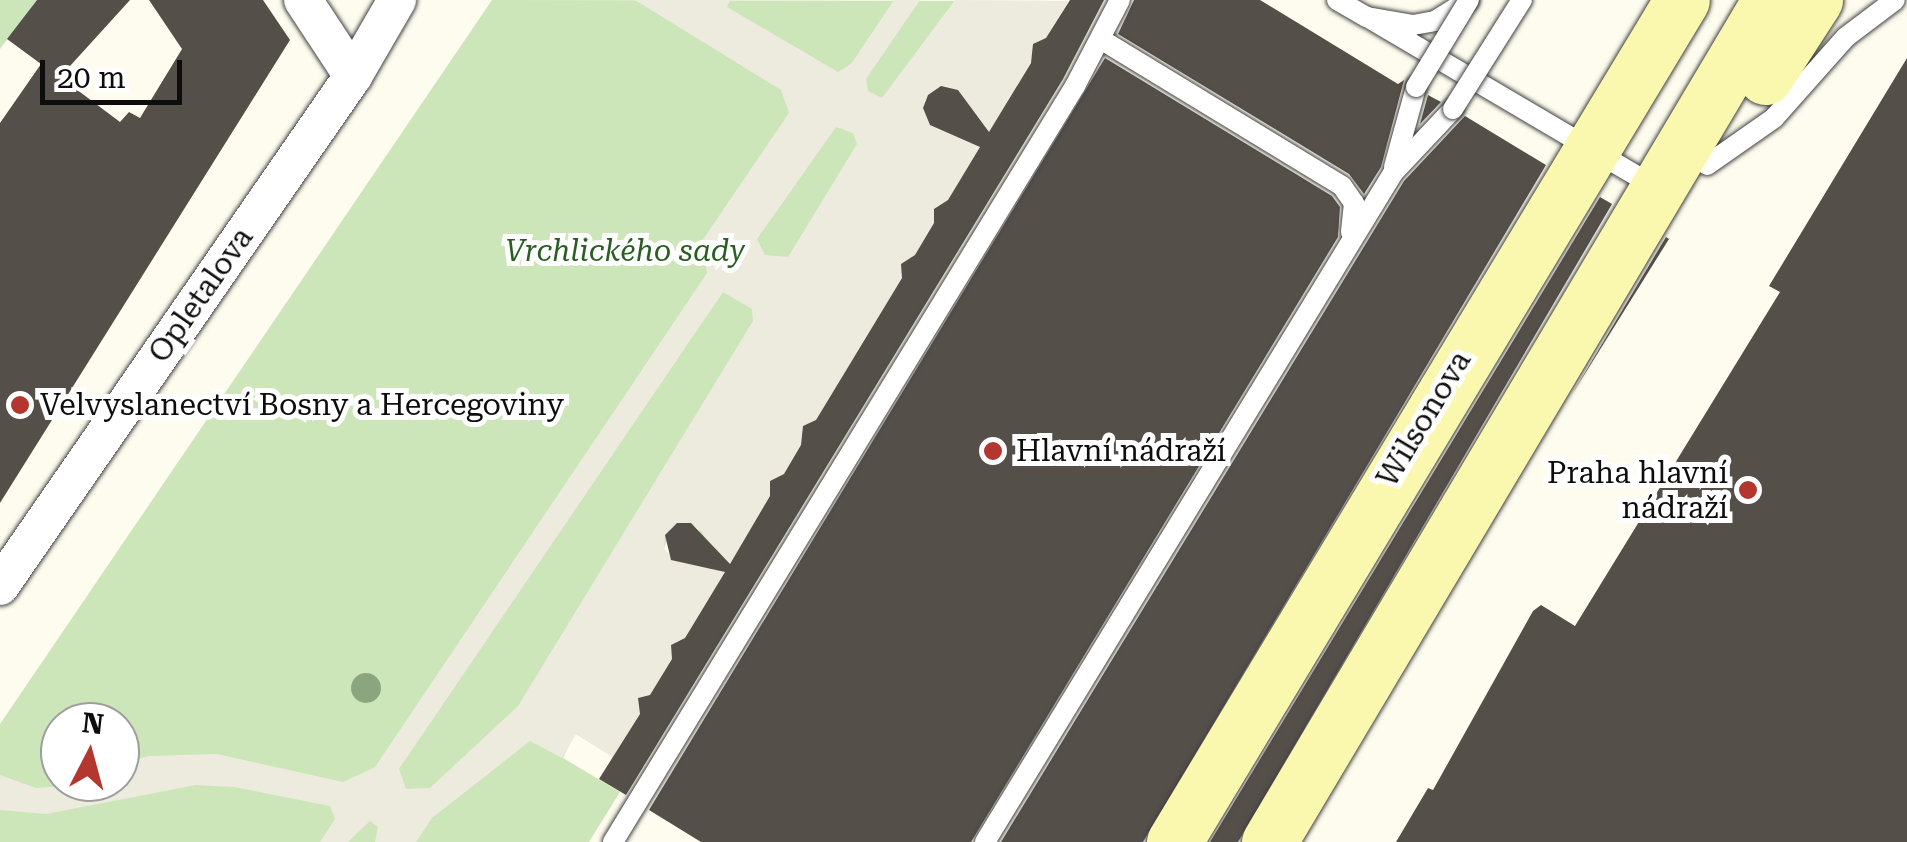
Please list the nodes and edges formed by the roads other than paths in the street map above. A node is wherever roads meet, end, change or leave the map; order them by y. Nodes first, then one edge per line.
1 (303, 0) edge
2 (398, 0) edge
3 (1120, 0) edge
4 (1337, 0) edge
5 (1469, 0) edge
6 (1522, 0) edge
7 (1682, 0) edge
8 (1770, 0) edge
9 (1815, 0) edge
10 (1894, 0) edge
11 (1367, 18) junction
12 (1658, 23) edge
13 (1102, 40) junction
14 (352, 76) junction
15 (1703, 92) dead end
16 (1707, 164) junction
17 (1393, 174) junction
18 (1345, 253) junction
19 (1610, 264) junction
20 (0, 586) edge
21 (613, 842) edge
22 (984, 842) edge
23 (1174, 842) edge
24 (1269, 842) edge

1 - 14 street
2 - 14 street, Opletalova
3 - 13 lane
4 - 11 lane
5 - 11 lane
5 - 17 lane, bridge
6 - 17 lane, bridge
7 - 12 main road, Wilsonova
8 - 19 main road
9 - 16 main road
10 - 16 lane
11 - 15 lane
12 - 23 main road, Wilsonova
13 - 18 lane
13 - 21 lane
14 - 20 street, Opletalova
16 - 19 main road
17 - 18 lane
18 - 22 lane
19 - 24 main road

